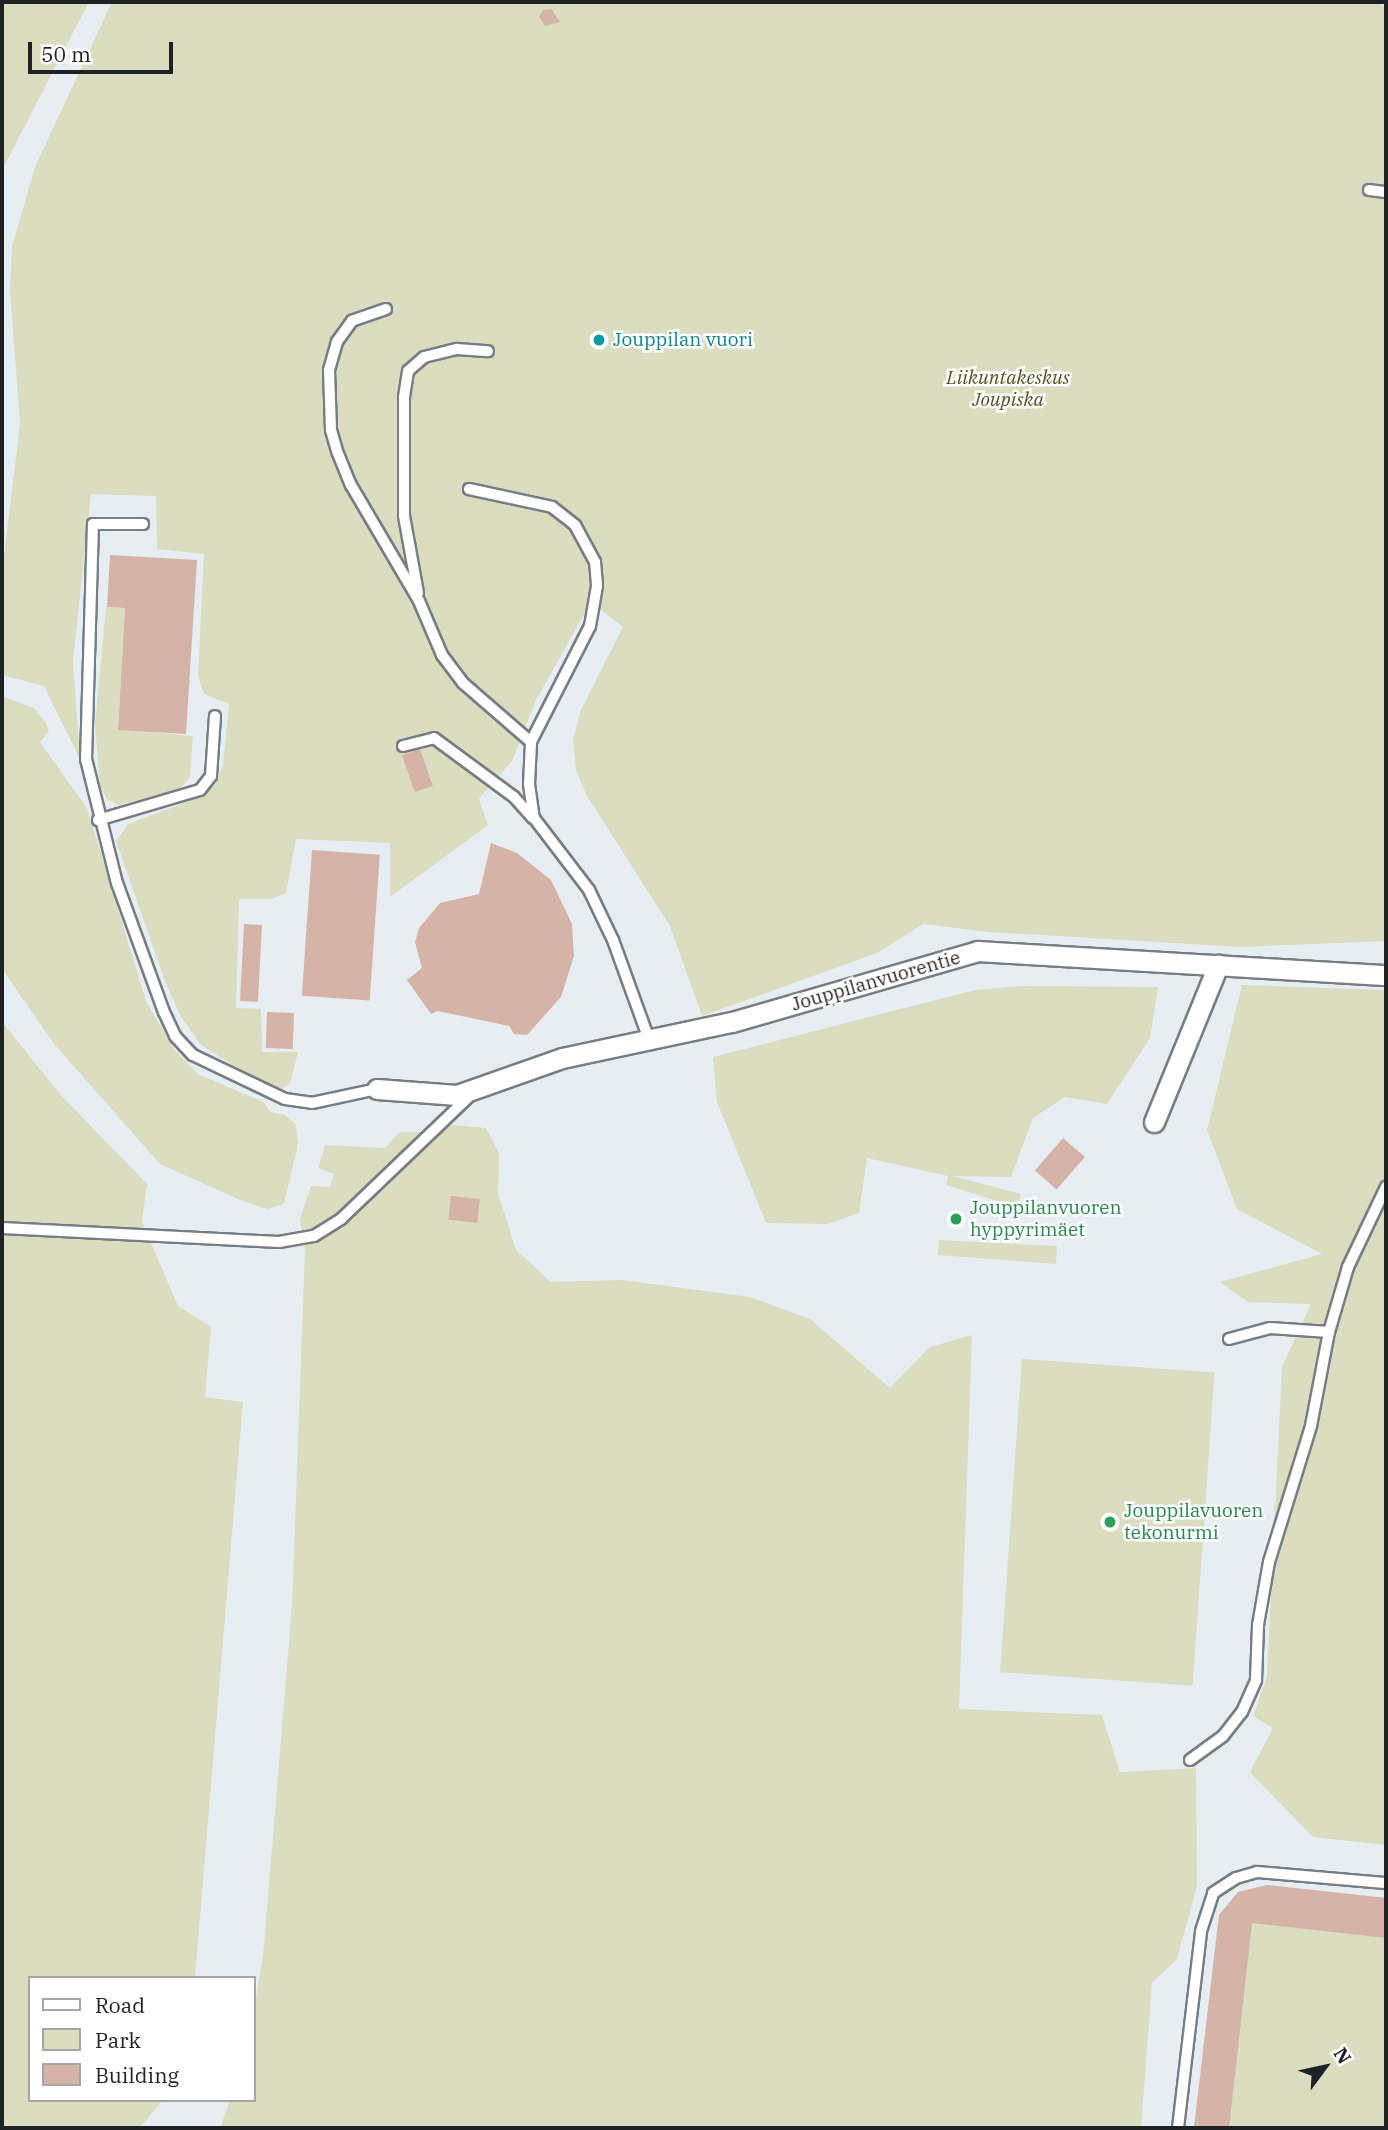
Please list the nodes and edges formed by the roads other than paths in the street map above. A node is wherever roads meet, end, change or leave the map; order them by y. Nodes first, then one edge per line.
1 (1369, 190) dead end
2 (1386, 192) edge
3 (386, 309) dead end
4 (488, 351) dead end
5 (469, 489) dead end
6 (144, 524) dead end
7 (420, 604) junction
8 (215, 716) dead end
9 (531, 742) junction
10 (403, 746) dead end
11 (534, 818) junction
12 (98, 820) junction
13 (1219, 965) junction
14 (1386, 975) edge
15 (650, 1042) junction
16 (476, 1087) junction
17 (377, 1090) joint
18 (1154, 1122) dead end
19 (1386, 1187) edge
20 (2, 1228) edge
21 (1328, 1332) junction
22 (1229, 1339) dead end
23 (1189, 1760) dead end
24 (1386, 1882) edge
25 (1178, 2128) edge

1 - 2 lane
3 - 7 lane
4 - 7 lane
5 - 9 lane
6 - 12 lane
7 - 9 lane
8 - 12 lane
9 - 11 lane
10 - 11 lane
11 - 15 lane
12 - 17 lane
13 - 14 street, Jouppilanvuorentie
13 - 15 street, Jouppilanvuorentie
13 - 18 street
15 - 16 street, Jouppilanvuorentie
16 - 17 street, Jouppilanvuorentie
16 - 20 lane
19 - 21 lane
21 - 22 lane
21 - 23 lane
24 - 25 lane

